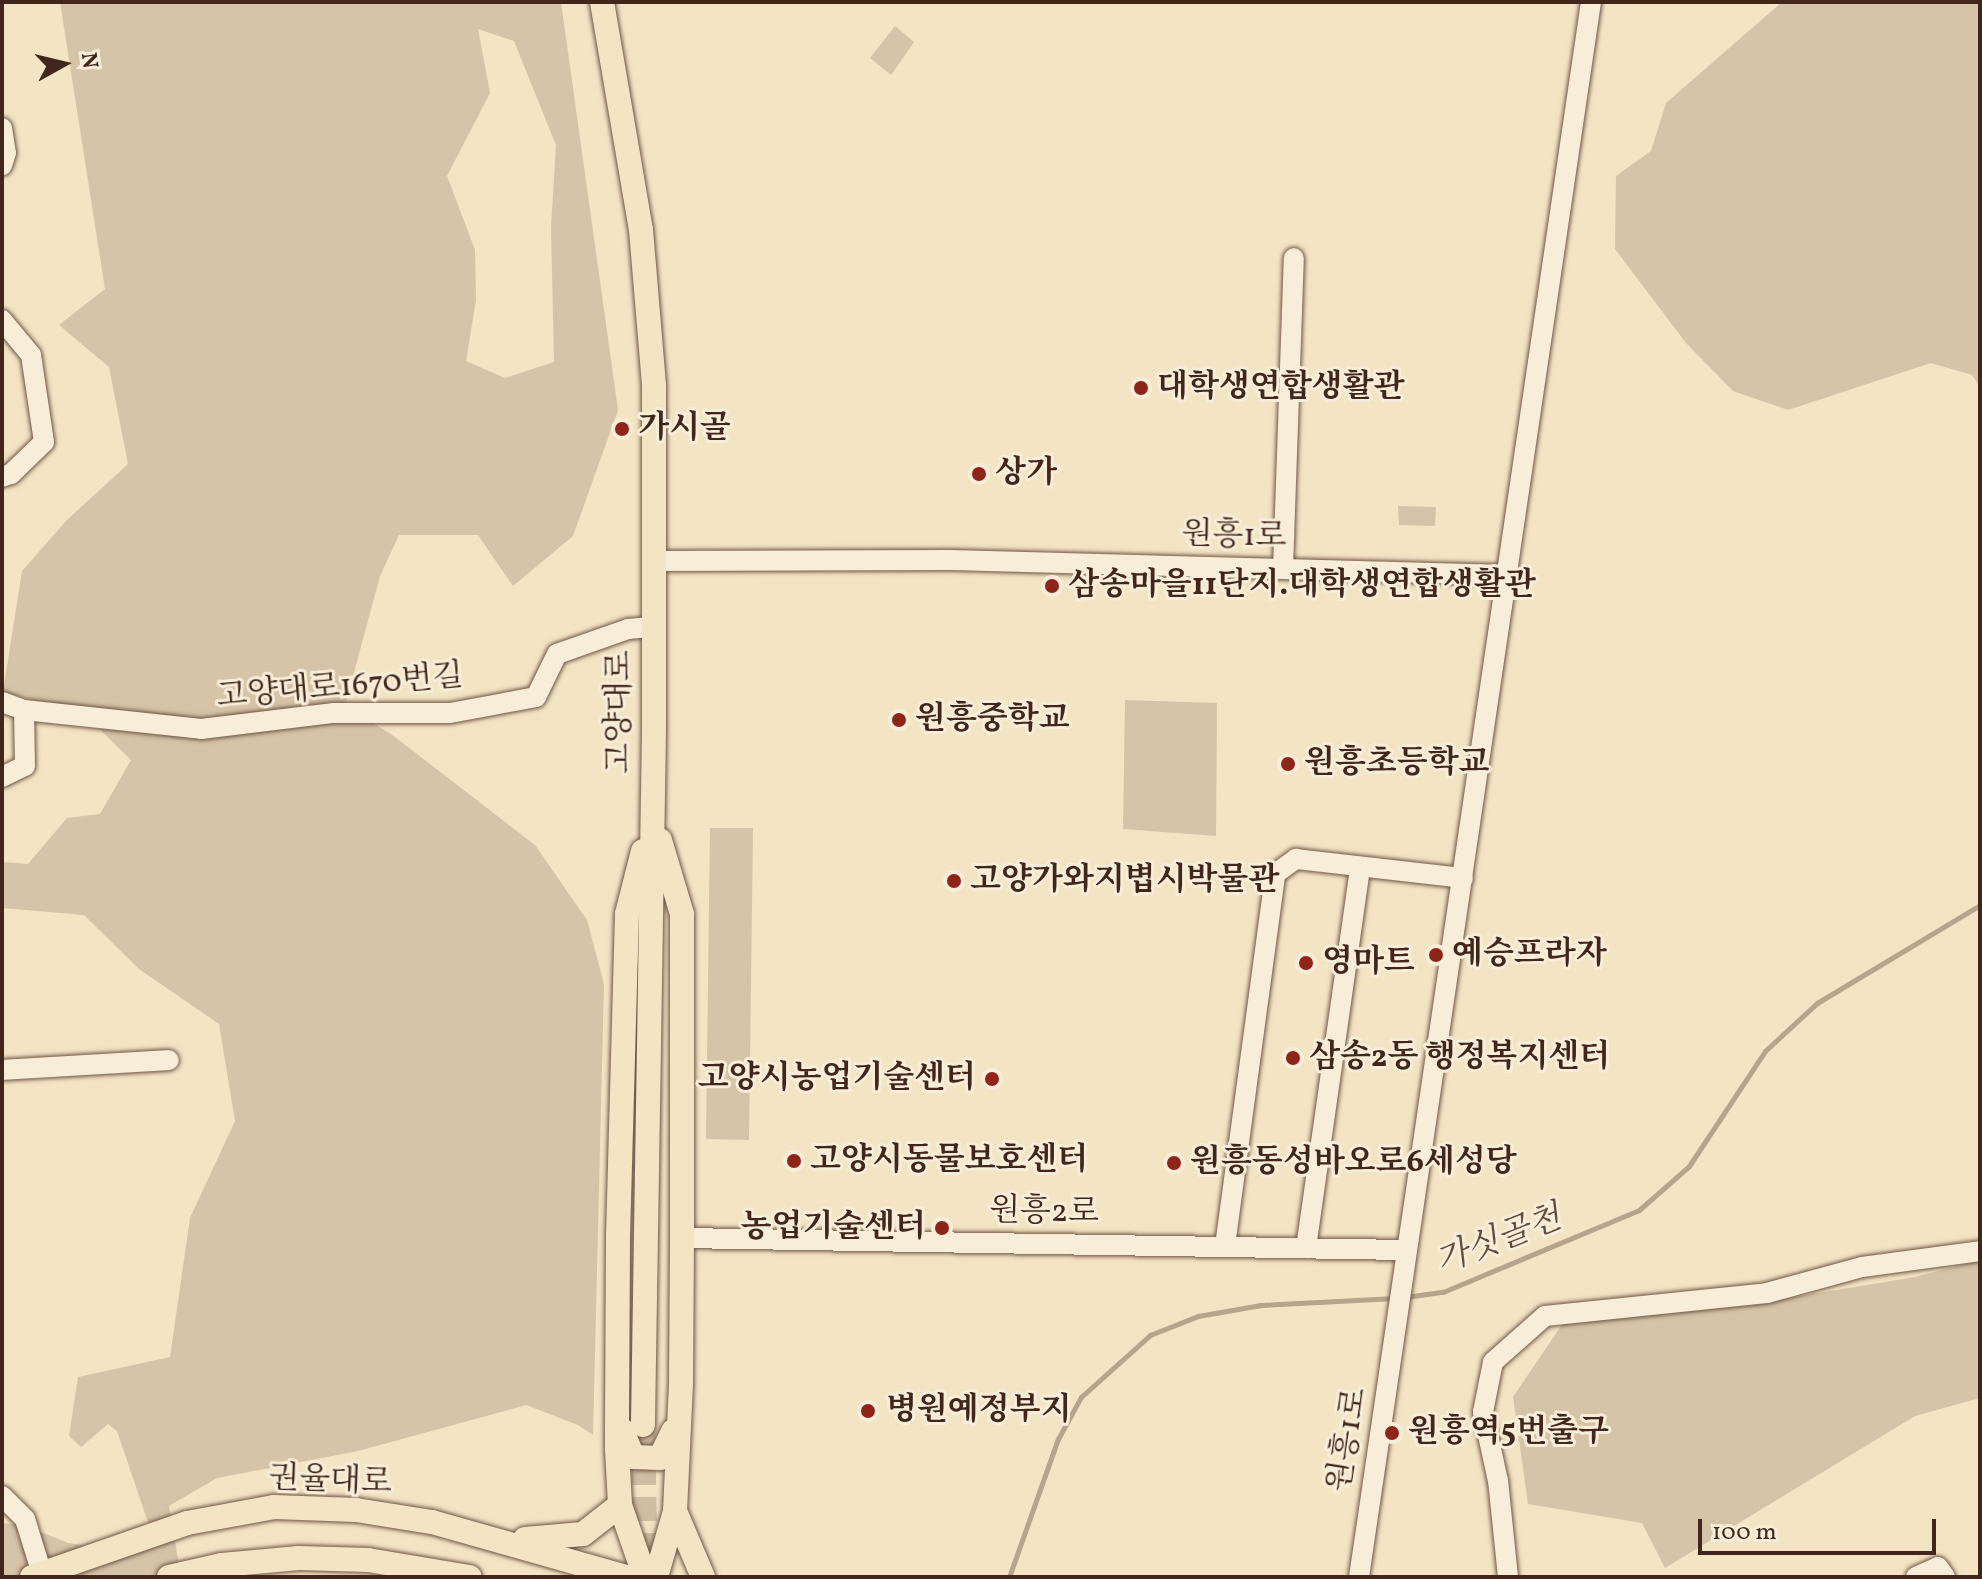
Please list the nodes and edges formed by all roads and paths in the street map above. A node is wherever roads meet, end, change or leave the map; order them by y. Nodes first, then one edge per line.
1 (602, 2) edge
2 (1591, 2) edge
3 (2, 128) edge
4 (2, 165) edge
5 (1294, 258) dead end
6 (2, 320) edge
7 (2, 477) edge
8 (654, 561) junction
9 (1283, 568) junction
10 (1507, 575) junction
11 (653, 627) junction
12 (2, 702) edge
13 (24, 710) junction
14 (2, 777) edge
15 (652, 814) junction
16 (1360, 867) junction
17 (1463, 878) junction
18 (169, 1060) dead end
19 (2, 1070) edge
20 (682, 1238) junction
21 (1225, 1246) junction
22 (1306, 1248) junction
23 (1406, 1250) junction
24 (1980, 1251) edge
25 (617, 1416) junction
26 (679, 1419) junction
27 (643, 1425) tunnel mouth
28 (2, 1496) edge
29 (620, 1505) junction
30 (675, 1511) junction
31 (500, 1539) junction
32 (39, 1576) edge
33 (169, 1577) edge
34 (470, 1577) edge
35 (627, 1577) edge
36 (645, 1577) edge
37 (656, 1577) edge
38 (703, 1577) edge
39 (1359, 1577) edge
40 (1508, 1577) edge
41 (1916, 1577) edge
42 (1945, 1577) edge

1 - 8 main road, 고양대로
2 - 10 street
3 - 4 street
5 - 9 street
6 - 7 street
8 - 9 street, 원흥1로
8 - 11 main road, 고양대로
9 - 10 street, 원흥1로
10 - 17 street
11 - 13 street, 고양대로1670번길
11 - 15 main road, 고양대로
12 - 13 street, 고양대로1670번길
13 - 14 street
15 - 20 main road
15 - 25 main road
15 - 27 main road, 고양대로
16 - 17 street
16 - 21 street
16 - 22 street
17 - 23 street
18 - 19 street
20 - 21 street, 원흥2로
20 - 26 main road
21 - 22 street, 원흥2로
22 - 23 street, 원흥2로
23 - 39 street, 원흥1로
24 - 40 street
25 - 26 main road
25 - 29 main road
26 - 30 main road
28 - 32 street
29 - 31 main road
29 - 36 main road
30 - 37 main road
30 - 38 main road
31 - 32 main road, 권율대로
31 - 35 main road, 권율대로
33 - 34 main road
41 - 42 street

